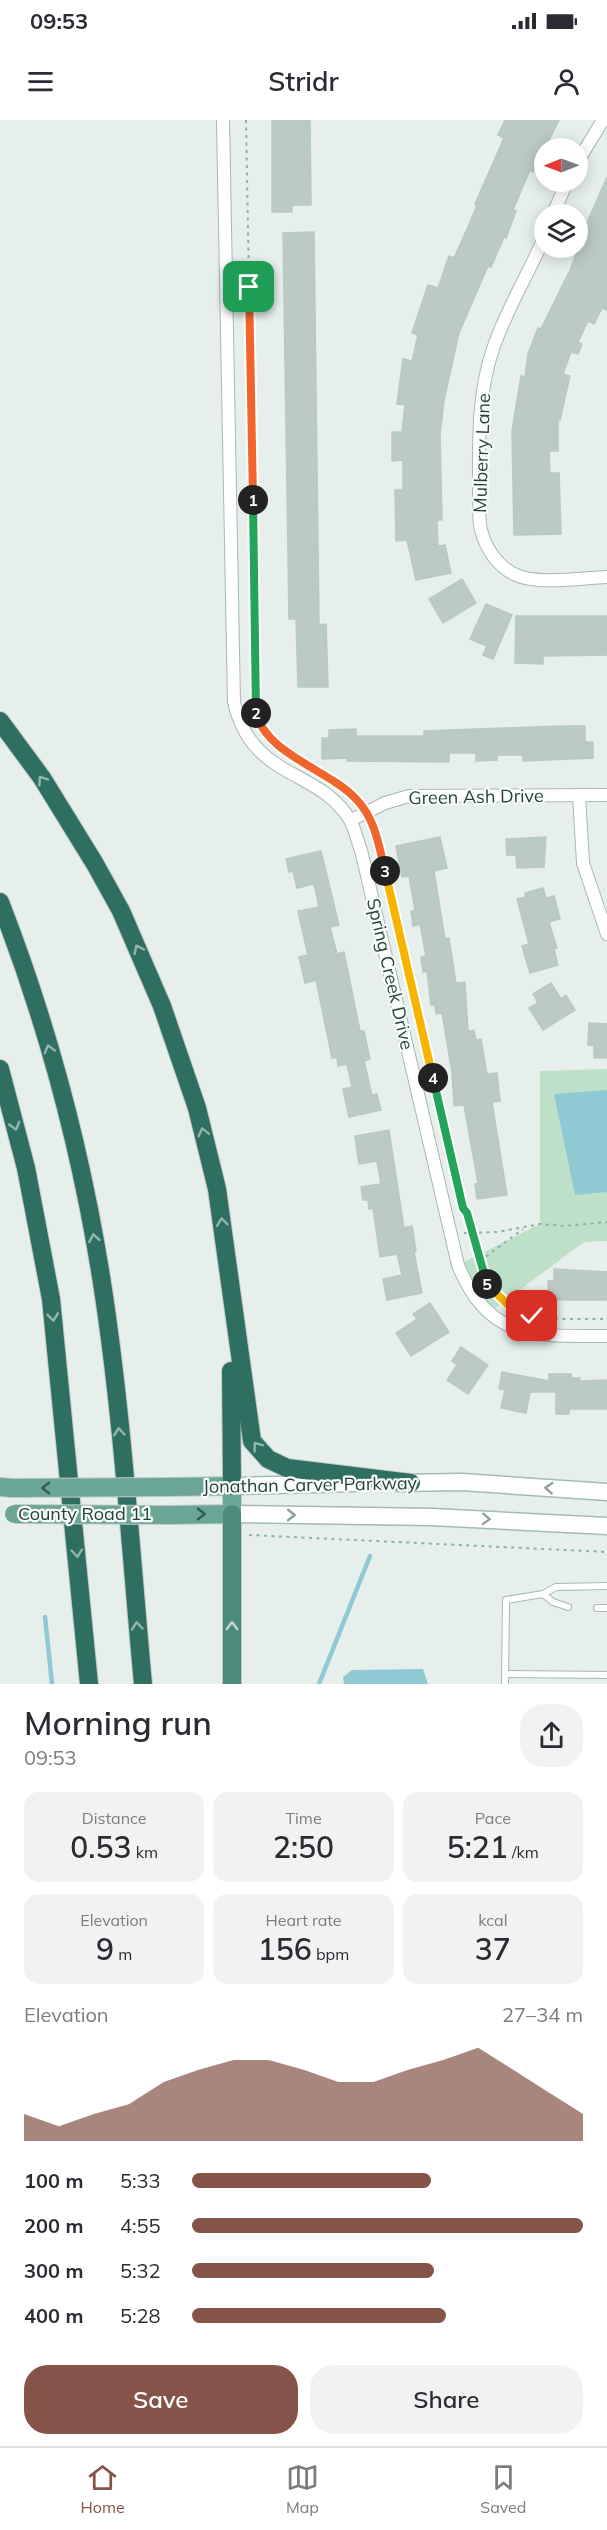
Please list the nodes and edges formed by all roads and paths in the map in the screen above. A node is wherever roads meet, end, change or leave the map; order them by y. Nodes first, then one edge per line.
1 (223, 120) edge
2 (246, 120) edge
3 (603, 120) edge
4 (588, 145) edge
5 (534, 258) edge
6 (607, 577) edge
7 (0, 721) edge
8 (579, 795) junction
9 (607, 795) edge
10 (367, 812) junction
11 (351, 820) junction
12 (0, 902) edge
13 (607, 934) edge
14 (0, 1069) edge
15 (607, 1222) edge
16 (525, 1227) junction
17 (473, 1232) junction
18 (450, 1233) junction
19 (226, 1256) junction
20 (480, 1261) junction
21 (607, 1319) edge
22 (607, 1336) edge
23 (411, 1483) junction
24 (232, 1486) junction
25 (6, 1488) edge
26 (607, 1492) edge
27 (7, 1513) edge
28 (232, 1514) junction
29 (169, 1515) joint
30 (607, 1526) edge
31 (254, 1537) dead end
32 (607, 1552) edge
33 (607, 1586) edge
34 (543, 1594) junction
35 (568, 1607) dead end
36 (597, 1608) dead end
37 (607, 1608) edge
38 (505, 1674) junction
39 (607, 1675) edge
40 (89, 1684) edge
41 (143, 1684) edge
42 (232, 1684) edge
43 (505, 1684) edge

1 - 11 street, Spring Creek Drive
2 - 10 path
3 - 4 street
5 - 6 street, Mulberry Lane
19 -> 7 highway
8 - 9 street, Green Ash Drive
8 - 10 street, Green Ash Drive
8 - 13 street
10 - 11 street, Green Ash Drive
10 - 17 path
11 - 18 street, Spring Creek Drive
41 -> 12 highway
14 -> 40 highway
15 - 16 path
16 - 17 path
16 - 20 path
17 - 18 path
17 - 20 path
18 - 22 street, Spring Creek Drive
23 -> 19 highway
19 - 24 highway
20 - 21 path
23 - 24 main road, Jonathan Carver Parkway
26 -> 23 main road, Jonathan Carver Parkway
24 -> 25 main road, Jonathan Carver Parkway, bridge
24 - 28 main road
27 - 29 main road, County Road 11, bridge
29 -> 28 main road, Jonathan Carver Parkway
28 -> 30 main road, Jonathan Carver Parkway
42 -> 28 highway
31 - 32 path
33 - 34 lane
34 - 35 lane
34 - 38 lane
36 - 37 lane
38 - 39 lane
38 - 43 lane

